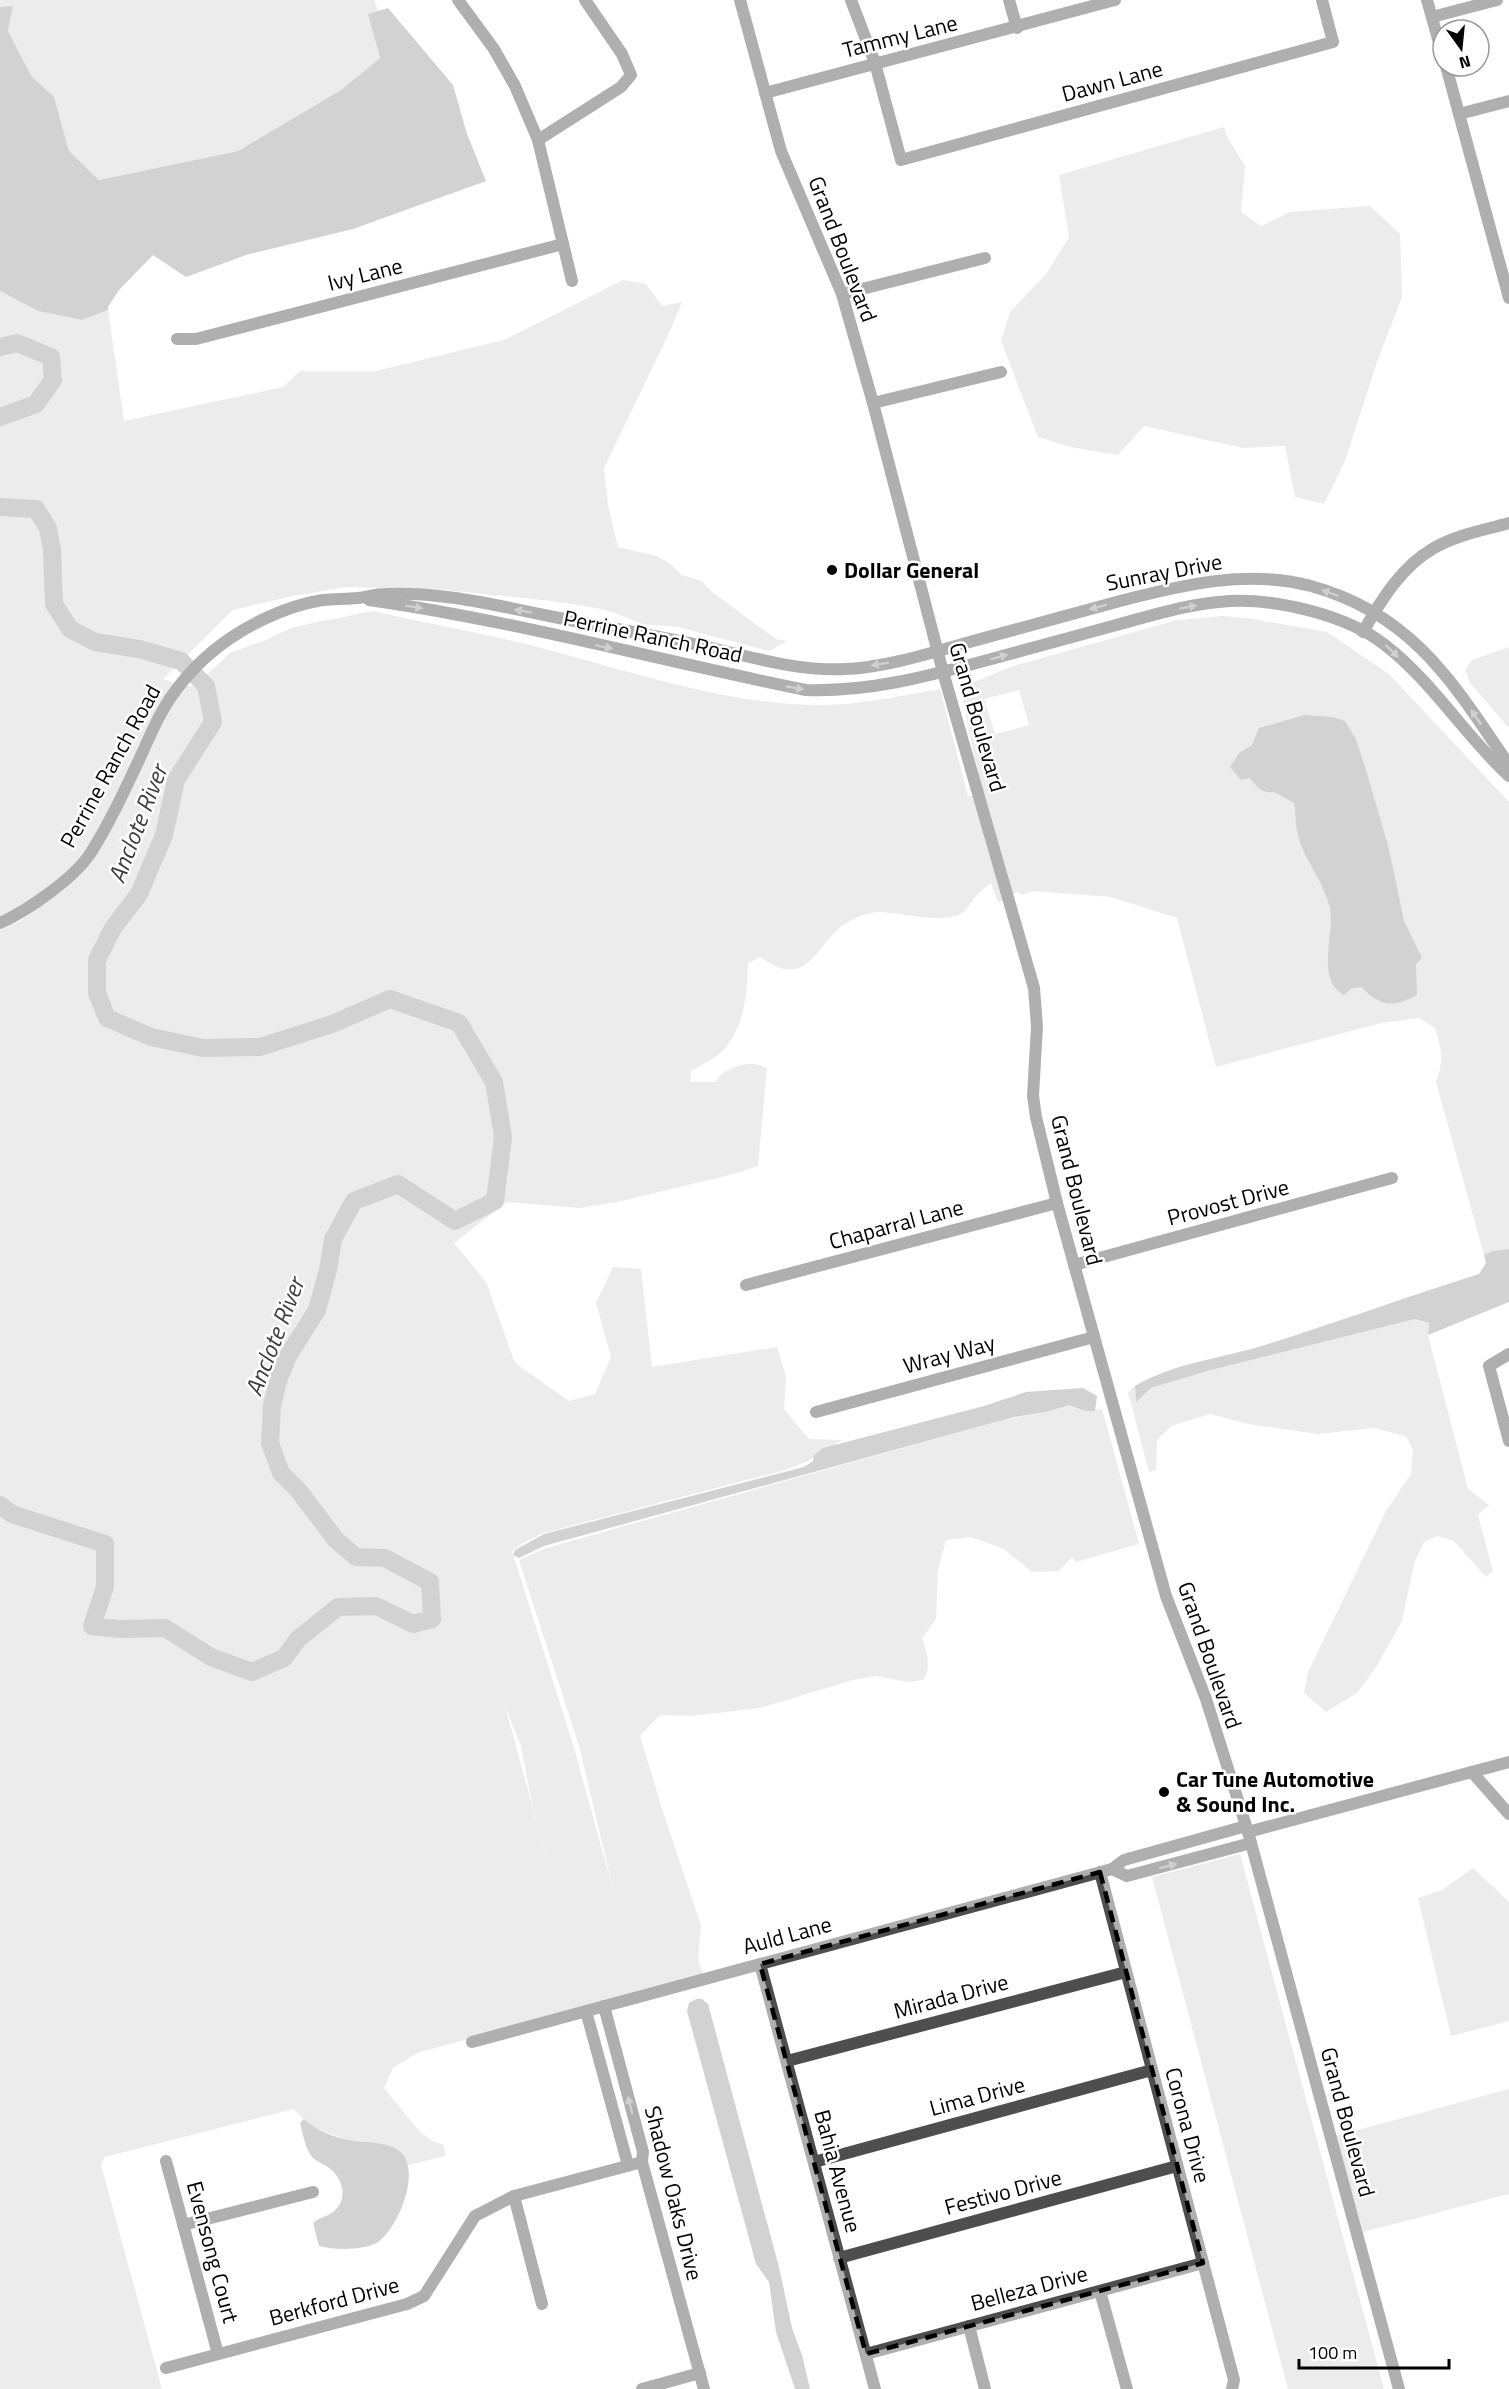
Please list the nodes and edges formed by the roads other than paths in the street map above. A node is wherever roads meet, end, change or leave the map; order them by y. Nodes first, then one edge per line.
1 (458, 0) edge
2 (585, 0) edge
3 (740, 0) edge
4 (851, 0) edge
5 (1009, 0) edge
6 (1115, 0) edge
7 (1322, 0) edge
8 (1427, 0) edge
9 (1497, 0) edge
10 (1432, 17) joint
11 (1017, 28) junction
12 (875, 63) junction
13 (1449, 78) edge
14 (765, 93) junction
15 (1509, 101) edge
16 (1459, 114) junction
17 (538, 140) junction
18 (563, 244) junction
19 (985, 258) dead end
20 (573, 281) dead end
21 (842, 294) junction
22 (1509, 298) edge
23 (177, 339) dead end
24 (1001, 372) dead end
25 (873, 403) junction
26 (1509, 524) edge
27 (356, 598) junction
28 (1373, 614) junction
29 (1363, 632) junction
30 (937, 651) junction
31 (943, 672) junction
32 (1509, 765) edge
33 (1509, 776) edge
34 (0, 924) edge
35 (1392, 1178) dead end
36 (1057, 1203) junction
37 (1074, 1265) junction
38 (746, 1285) dead end
39 (1094, 1337) junction
40 (1509, 1354) edge
41 (816, 1412) dead end
42 (1509, 1441) edge
43 (1509, 1762) edge
44 (1472, 1772) junction
45 (1509, 1814) edge
46 (1248, 1834) junction
47 (1112, 1869) junction
48 (1100, 1872) junction
49 (760, 1964) junction
50 (1126, 1972) junction
51 (604, 2006) junction
52 (586, 2011) junction
53 (472, 2042) dead end
54 (787, 2061) junction
55 (1152, 2070) junction
56 (166, 2161) dead end
57 (642, 2162) junction
58 (814, 2162) junction
59 (628, 2165) junction
60 (1177, 2166) junction
61 (313, 2192) dead end
62 (514, 2196) junction
63 (183, 2225) junction
64 (839, 2258) junction
65 (1203, 2264) junction
66 (1100, 2291) junction
67 (542, 2304) dead end
68 (969, 2326) junction
69 (218, 2354) junction
70 (866, 2354) junction
71 (166, 2368) dead end
72 (700, 2373) junction
73 (642, 2389) edge
74 (704, 2389) edge
75 (875, 2389) edge
76 (986, 2389) edge
77 (1127, 2389) edge
78 (1232, 2389) edge
79 (1399, 2389) edge

1 - 17 street
2 - 17 street
3 - 14 street, Grand Boulevard
4 - 12 street
5 - 11 street
6 - 11 street, Tammy Lane
7 - 12 street, Dawn Lane
8 - 10 street
9 - 10 street
11 - 12 street, Tammy Lane
12 - 14 street, Tammy Lane
13 - 16 street
14 - 21 street, Grand Boulevard
15 - 16 street
16 - 22 street
17 - 18 street
18 - 20 street
18 - 23 street, Ivy Lane
19 - 21 street
21 - 25 street, Grand Boulevard
24 - 25 street
25 - 30 street, Grand Boulevard
26 - 28 street
30 -> 27 street, Perrine Ranch Road
27 -> 31 street, Perrine Ranch Road
27 - 34 street, Perrine Ranch Road
28 - 29 street
28 -> 30 street, Sunray Drive
32 -> 28 street, Sunray Drive
31 -> 29 street, Sunray Drive
29 -> 33 street, Sunray Drive
30 - 31 street, Grand Boulevard
31 - 36 street, Grand Boulevard
35 - 37 street, Provost Drive
36 - 37 street, Grand Boulevard
36 - 38 street, Chaparral Lane
37 - 39 street, Grand Boulevard
39 - 41 street, Wray Way
39 - 46 street, Grand Boulevard
40 - 42 street
43 - 44 street
44 - 45 street
44 - 46 street
46 - 47 street, Auld Lane
47 -> 46 street, Auld Lane
46 - 79 street, Grand Boulevard
47 - 48 street, Auld Lane
48 - 49 street, Auld Lane
48 - 50 street, Corona Drive
49 - 51 street, Auld Lane
49 - 54 street, Bahia Avenue
50 - 54 street, Mirada Drive
50 - 55 street, Corona Drive
51 - 52 street, Auld Lane
57 -> 51 street, Shadow Oaks Drive
52 - 53 street, Auld Lane
52 - 59 street, Shadow Oaks Drive
54 - 58 street, Bahia Avenue
55 - 58 street, Lima Drive
55 - 60 street, Corona Drive
56 - 63 street, Evensong Court
57 - 59 street, Berkford Drive
57 - 72 street, Shadow Oaks Drive
58 - 64 street, Bahia Avenue
59 - 62 street, Berkford Drive
60 - 64 street, Festivo Drive
60 - 65 street, Corona Drive
61 - 63 street
62 - 67 street
62 - 69 street, Berkford Drive
63 - 69 street, Evensong Court
64 - 70 street, Bahia Avenue
65 - 66 street, Belleza Drive
65 - 78 street, Corona Drive
66 - 68 street, Belleza Drive
66 - 77 street
68 - 70 street, Belleza Drive
68 - 76 street
69 - 71 street, Berkford Drive
70 - 75 street, Bahia Avenue
72 - 73 street
72 - 74 street, Shadow Oaks Drive

